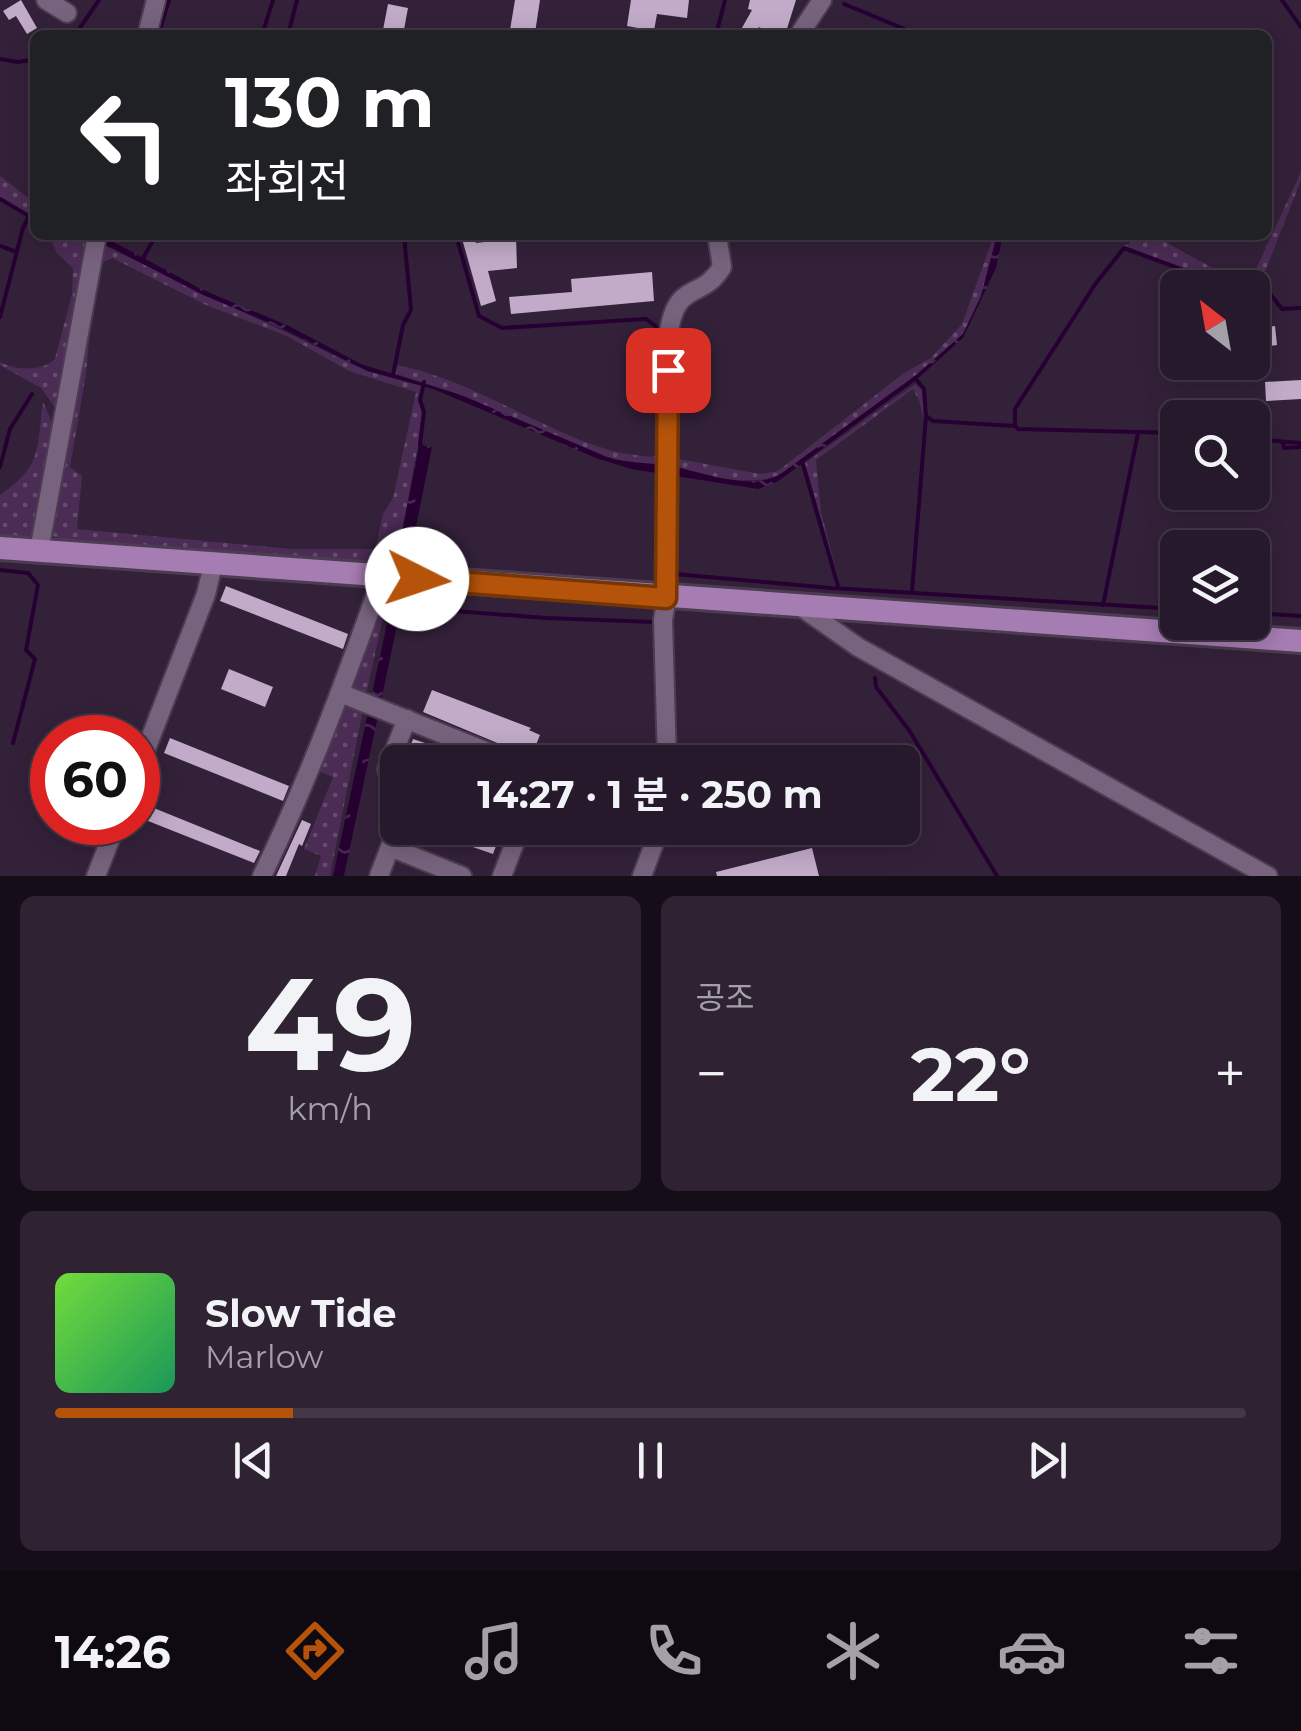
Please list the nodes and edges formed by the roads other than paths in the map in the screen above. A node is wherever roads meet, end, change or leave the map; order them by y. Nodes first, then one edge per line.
1 (46, 0) edge
2 (156, 0) edge
3 (822, 0) edge
4 (66, 13) dead end
5 (148, 30) edge
6 (802, 30) edge
7 (96, 240) edge
8 (718, 240) edge
9 (0, 548) edge
10 (39, 551) junction
11 (213, 565) junction
12 (382, 577) junction
13 (666, 598) junction
14 (802, 606) junction
15 (1301, 641) edge
16 (340, 693) junction
17 (159, 715) edge
18 (407, 719) junction
19 (397, 745) edge
20 (471, 745) edge
21 (667, 745) edge
22 (108, 845) edge
23 (514, 845) edge
24 (654, 845) edge
25 (96, 876) edge
26 (262, 876) edge
27 (379, 876) edge
28 (462, 876) edge
29 (502, 876) edge
30 (642, 876) edge
31 (1268, 876) edge

1 - 4 street
2 - 5 street
3 - 6 street
7 - 10 street
8 - 13 street
9 - 10 main road
10 - 11 main road
11 - 12 main road
11 - 17 street
12 - 13 main road
12 - 16 street
13 - 14 main road
13 - 21 street
14 - 15 main road
14 - 31 street
16 - 18 street
16 - 26 street
18 - 19 street
18 - 20 street
22 - 25 street
23 - 29 street
24 - 30 street
27 - 28 street

